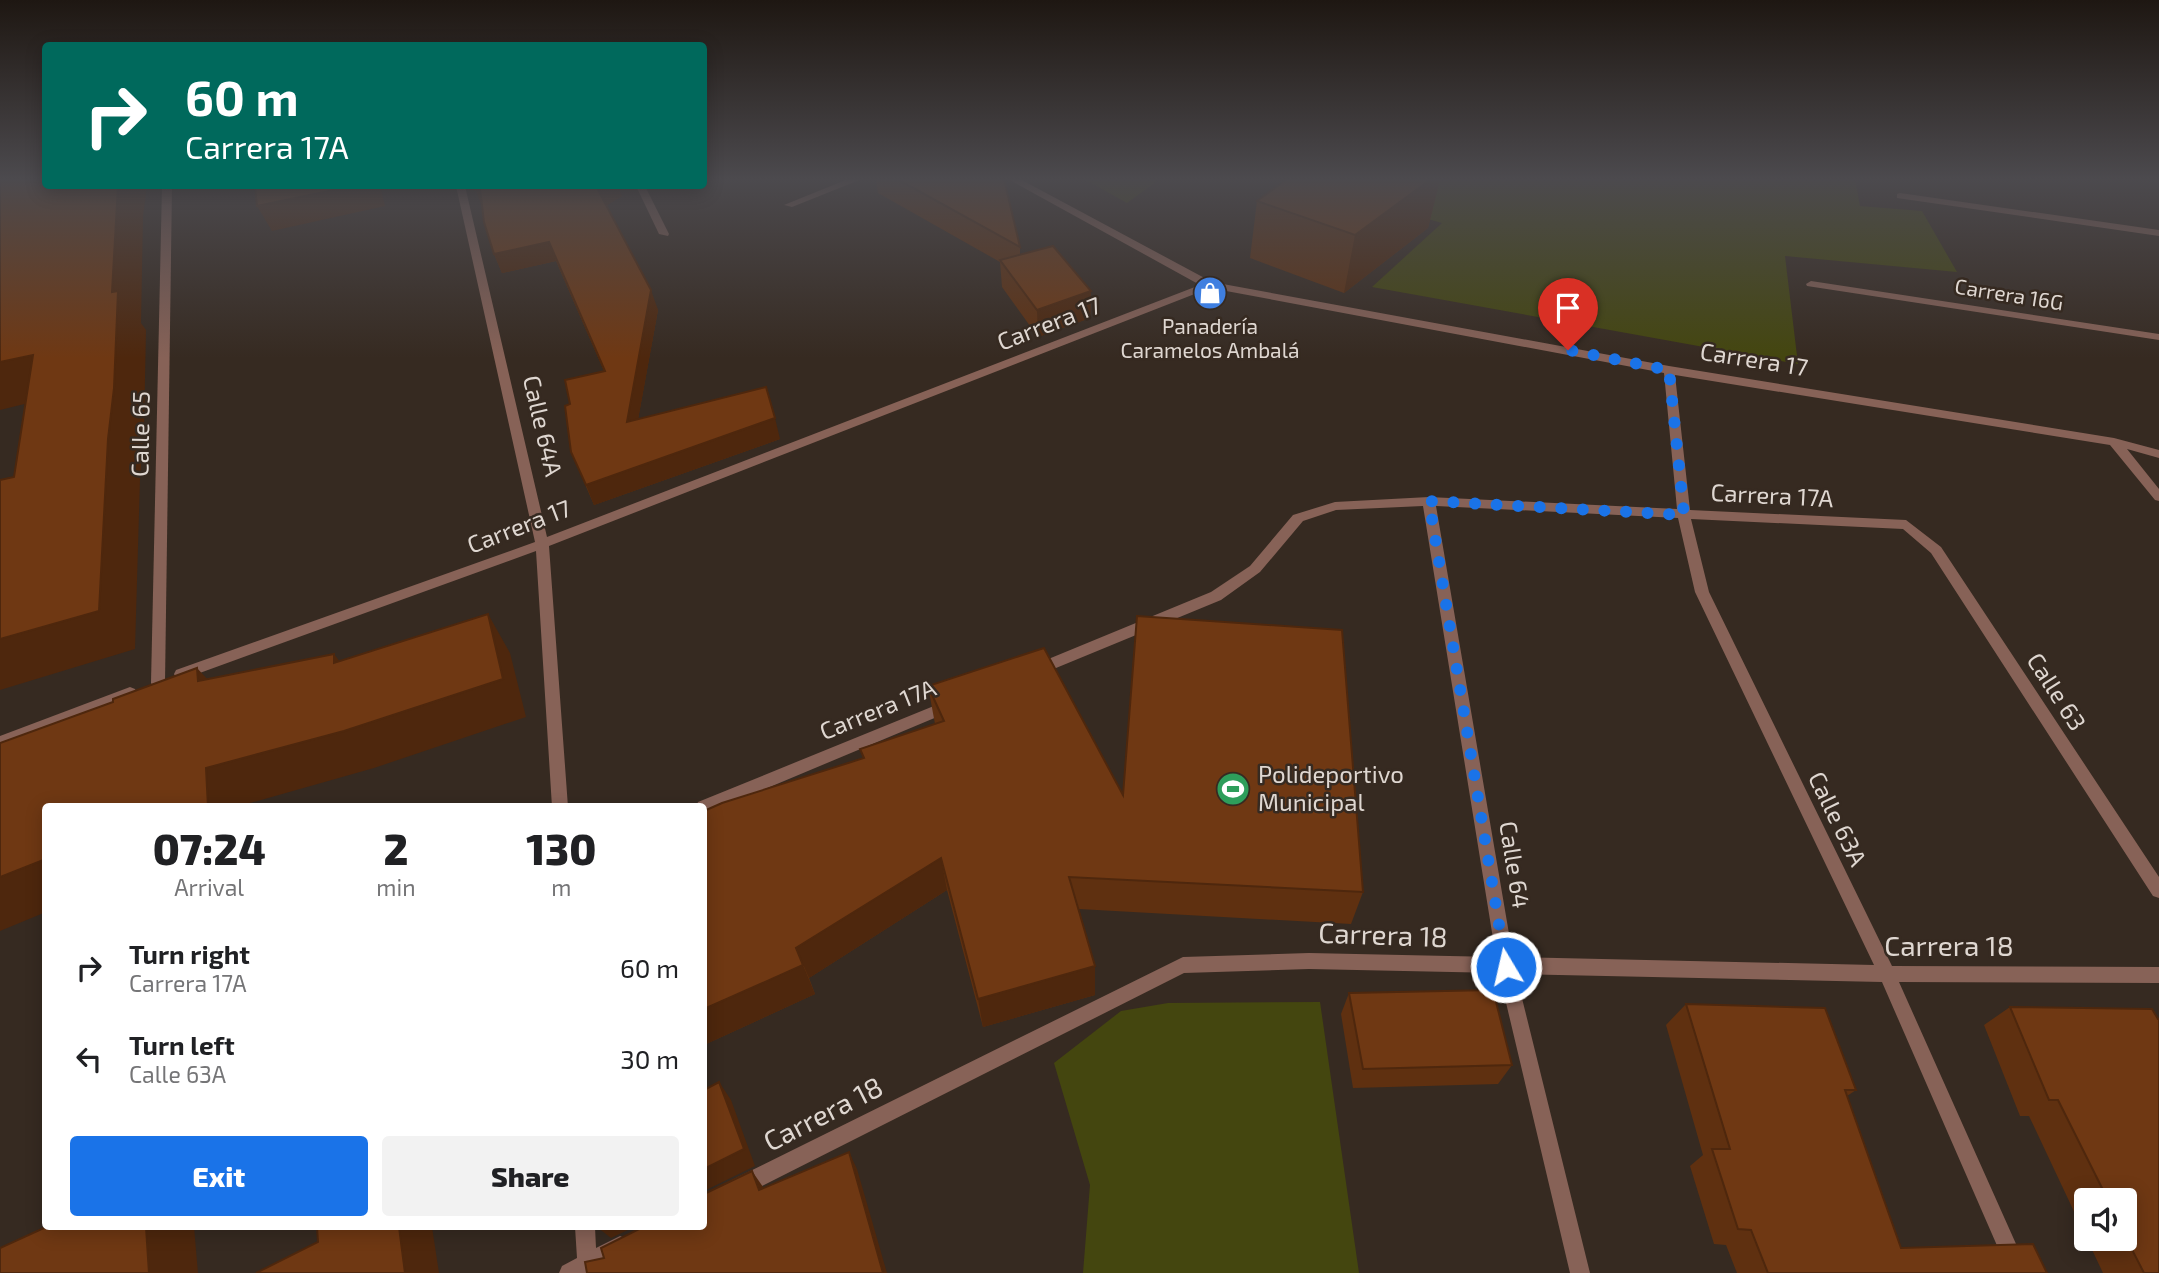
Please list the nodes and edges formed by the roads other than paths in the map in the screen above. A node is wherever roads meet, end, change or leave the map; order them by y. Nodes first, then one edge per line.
1 (166, 238) edge
2 (472, 238) edge
3 (1122, 238) edge
4 (1811, 284) dead end
5 (1209, 285) junction
6 (2159, 337) edge
7 (1669, 370) junction
8 (2114, 442) junction
9 (2159, 454) edge
10 (2159, 497) edge
11 (1429, 501) junction
12 (1684, 515) junction
13 (1906, 525) joint
14 (542, 544) junction
15 (1024, 675) edge
16 (158, 683) junction
17 (960, 701) edge
18 (0, 742) edge
19 (559, 803) edge
20 (707, 806) edge
21 (2159, 891) edge
22 (1506, 967) junction
23 (1887, 974) junction
24 (2159, 975) edge
25 (728, 1192) edge
26 (585, 1230) edge
27 (635, 1239) edge
28 (588, 1268) edge
29 (569, 1273) edge
30 (1580, 1273) edge
31 (2019, 1273) edge

1 - 16 street, Calle 65
2 - 14 street, Calle 64A
3 - 5 street
4 - 6 street, Carrera 16G
5 - 7 street, Carrera 17
5 - 14 street, Carrera 17
7 - 8 street, Carrera 17
7 - 12 street, Calle 63A
8 - 9 street, Carrera 17
8 - 10 street
11 - 12 street, Carrera 17A
11 - 15 street, Carrera 17A
11 - 22 street, Calle 64
12 - 13 street, Carrera 17A
12 - 23 street, Calle 63A
13 - 21 street, Calle 63
14 - 16 street, Carrera 17
14 - 19 street, Calle 64A
16 - 18 street, Carrera 17
17 - 20 street, Carrera 17A
22 - 23 street, Carrera 18
22 - 25 street, Carrera 18
22 - 30 street, Calle 64
23 - 24 street, Carrera 18
23 - 31 street, Calle 63A
26 - 28 street
27 - 28 street
28 - 29 street

